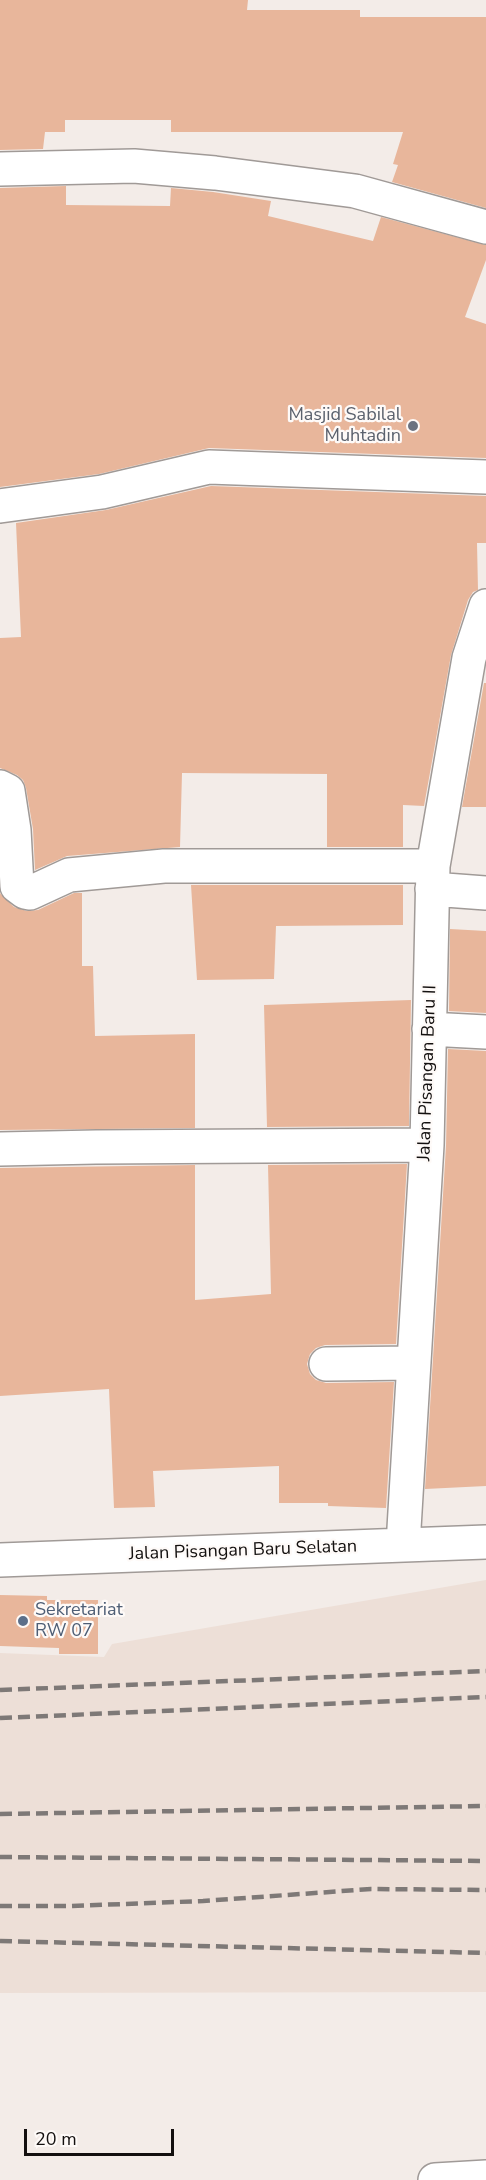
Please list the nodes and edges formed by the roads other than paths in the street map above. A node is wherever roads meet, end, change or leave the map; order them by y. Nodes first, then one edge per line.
1 (0, 169) edge
2 (486, 227) edge
3 (486, 477) edge
4 (0, 506) edge
5 (486, 606) edge
6 (477, 658) edge
7 (0, 787) edge
8 (433, 878) junction
9 (486, 893) edge
10 (429, 1029) junction
11 (486, 1032) edge
12 (427, 1145) junction
13 (0, 1149) edge
14 (414, 1363) junction
15 (326, 1364) dead end
16 (486, 1542) edge
17 (403, 1545) junction
18 (0, 1560) edge
19 (486, 2177) edge
20 (435, 2180) edge

1 - 2 street
3 - 4 street
5 - 6 street, Jalan Pisangan Baru II
6 - 8 street, Jalan Pisangan Baru II
7 - 8 street
8 - 9 street
8 - 10 street, Jalan Pisangan Baru II
10 - 11 street
10 - 12 street, Jalan Pisangan Baru II
12 - 13 street
12 - 14 street, Jalan Pisangan Baru II
14 - 15 street
14 - 17 street, Jalan Pisangan Baru II
16 - 17 street, Jalan Pisangan Baru Selatan
17 - 18 street, Jalan Pisangan Baru Selatan
19 - 20 street

